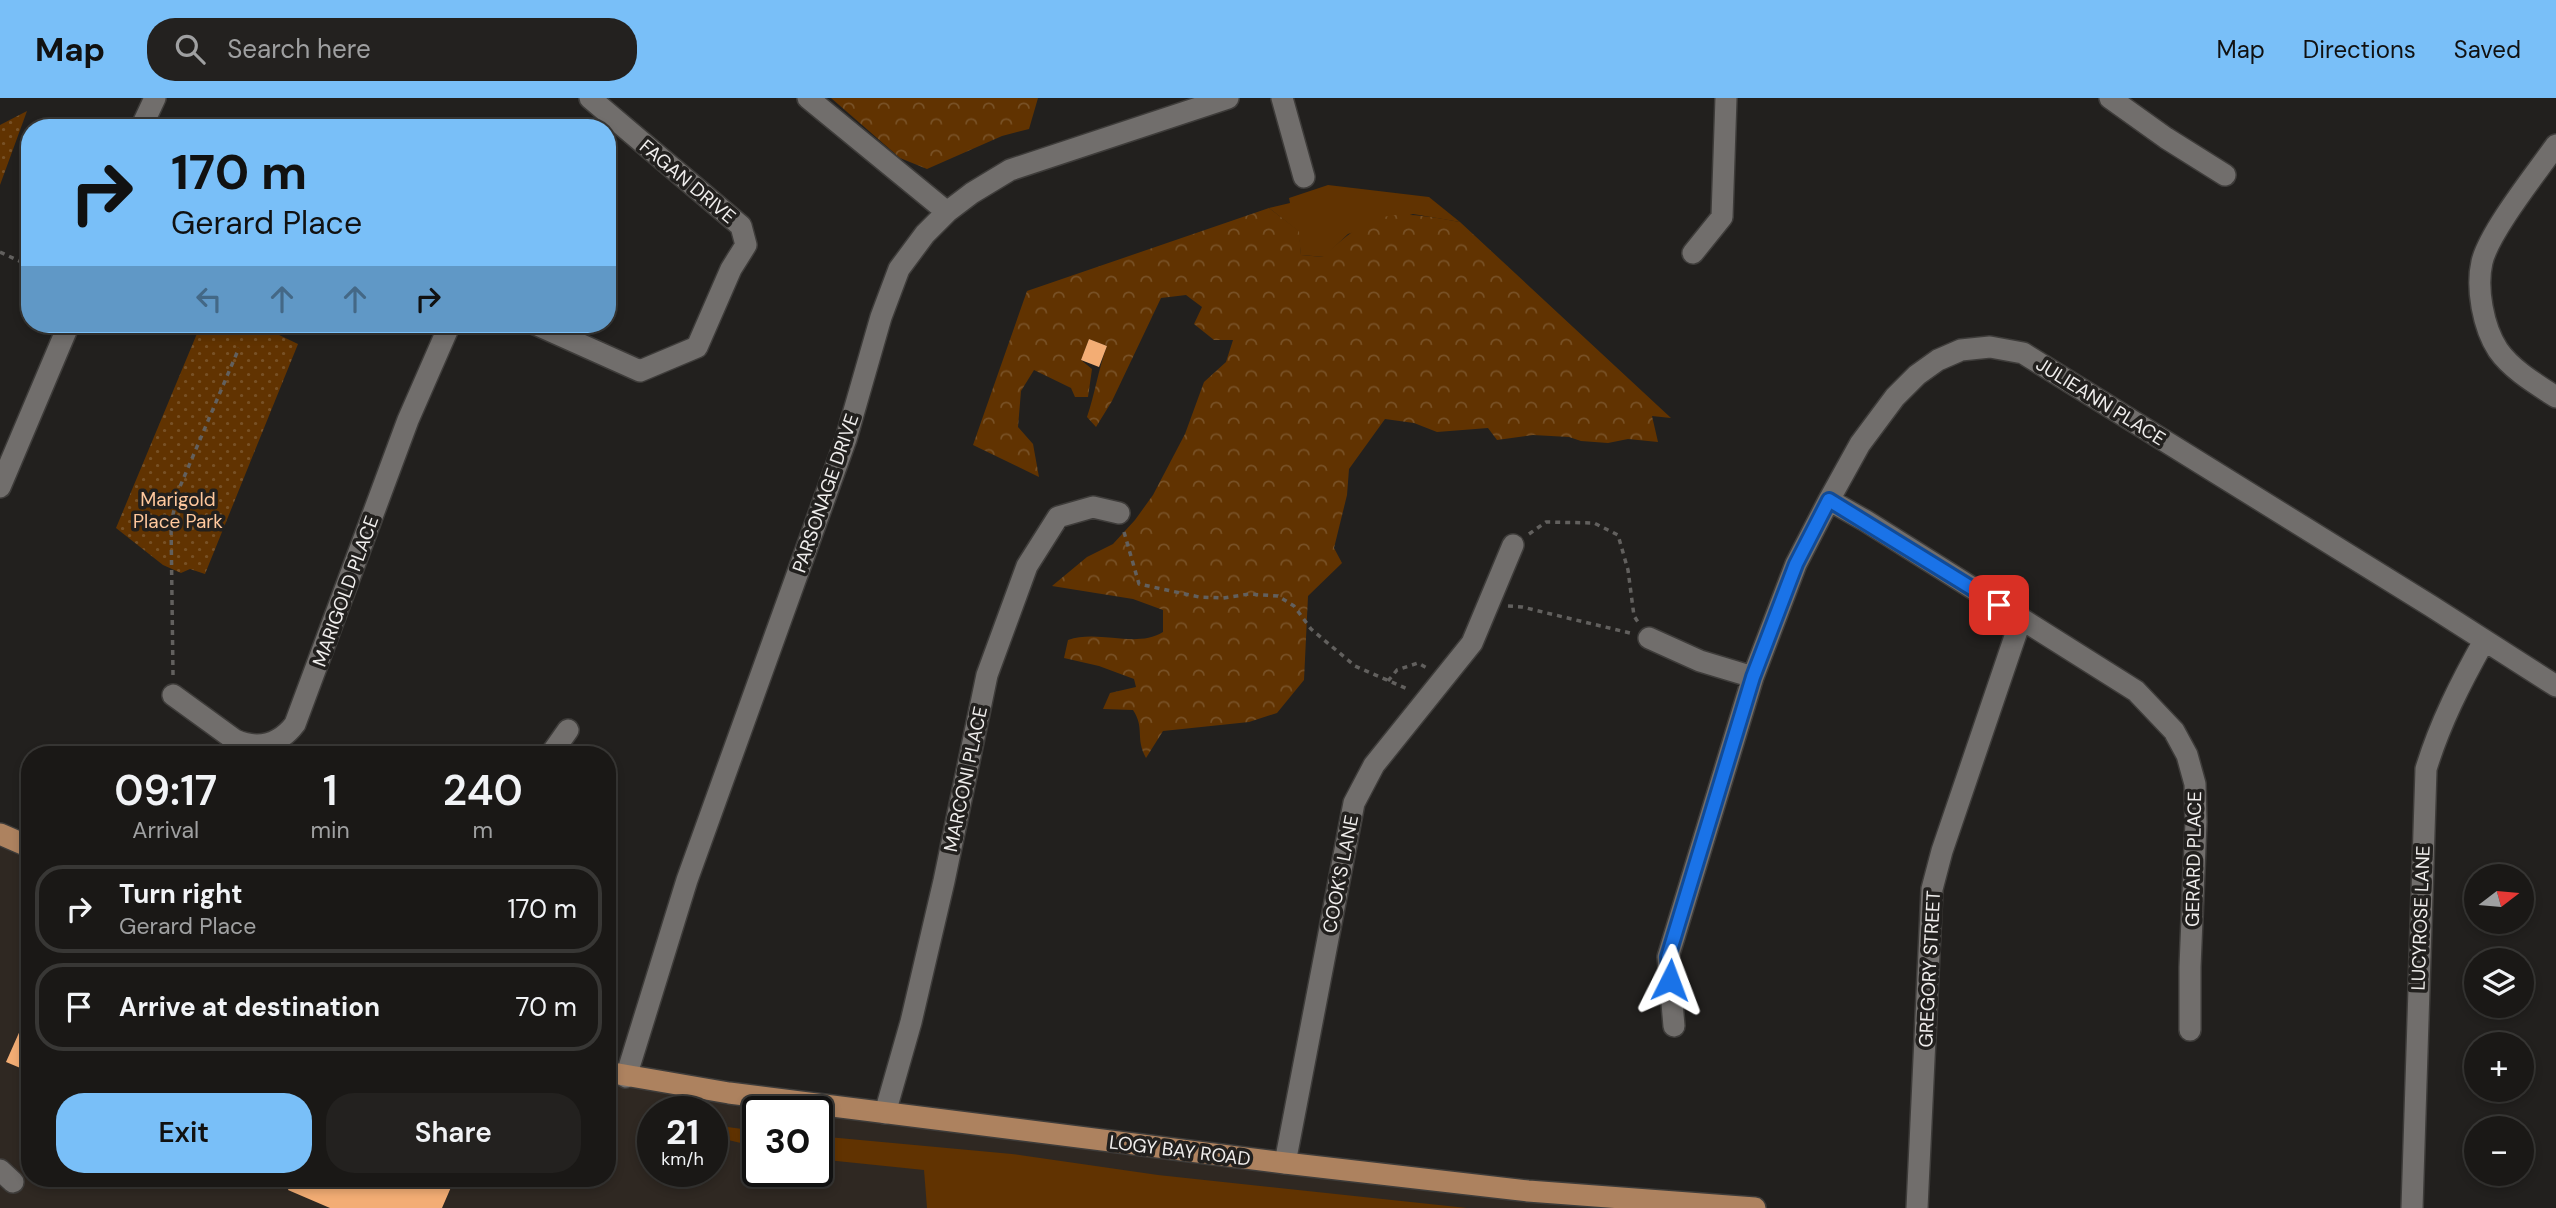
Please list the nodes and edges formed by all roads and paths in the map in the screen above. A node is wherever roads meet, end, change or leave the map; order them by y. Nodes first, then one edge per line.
1 (155, 98) edge
2 (590, 98) edge
3 (808, 98) edge
4 (1228, 98) edge
5 (1282, 98) edge
6 (1726, 98) edge
7 (2110, 98) edge
8 (145, 119) edge
9 (615, 119) edge
10 (616, 120) edge
11 (2556, 145) edge
12 (2225, 175) dead end
13 (1304, 177) dead end
14 (947, 212) junction
15 (0, 252) edge
16 (1693, 253) dead end
17 (21, 262) edge
18 (65, 333) edge
19 (446, 333) edge
20 (555, 333) edge
21 (239, 348) dead end
22 (2556, 397) edge
23 (5, 460) edge
24 (0, 487) edge
25 (1829, 500) junction
26 (1119, 513) joint
27 (1513, 545) joint
28 (1487, 605) junction
29 (2021, 619) junction
30 (1649, 638) junction
31 (2484, 640) junction
32 (1753, 677) junction
33 (1388, 681) junction
34 (1442, 681) junction
35 (2556, 686) edge
36 (173, 695) joint
37 (1428, 698) junction
38 (568, 730) dead end
39 (557, 746) edge
40 (0, 834) edge
41 (21, 843) edge
42 (1674, 1026) dead end
43 (2190, 1030) dead end
44 (617, 1074) edge
45 (885, 1113) junction
46 (1285, 1163) junction
47 (1527, 1200) edge
48 (1755, 1208) edge
49 (1917, 1208) edge
50 (2412, 1208) edge

1 - 8 street
2 - 9 street, FAGAN DRIVE
3 - 14 street
4 - 14 street, PARSONAGE DRIVE
5 - 13 street
6 - 16 street
7 - 12 street
10 - 20 street, FAGAN DRIVE
11 - 22 street
14 - 44 street, PARSONAGE DRIVE
15 - 17 path
18 - 23 street
19 - 36 street, MARIGOLD PLACE
21 - 36 path
23 - 24 street
25 - 29 street, GERARD PLACE
25 - 31 street, JULIEANN PLACE
25 - 32 street, JULIEANN PLACE
26 - 33 path
26 - 45 street, MARCONI PLACE
27 - 28 street, COOK'S LANE
27 - 30 path
28 - 30 path
28 - 34 street, COOK'S LANE
29 - 43 street, GERARD PLACE
29 - 49 street, GREGORY STREET
30 - 32 street
31 - 35 street, JULIEANN PLACE
31 - 50 street, LUCYROSE LANE
32 - 42 street, JULIEANN PLACE
33 - 34 path
33 - 37 path
34 - 37 street, COOK'S LANE
37 - 46 street, COOK'S LANE
38 - 39 street
40 - 41 main road
44 - 45 main road, LOGY BAY ROAD
45 - 46 main road, LOGY BAY ROAD
46 - 47 main road, LOGY BAY ROAD
47 - 48 main road, LOGY BAY ROAD

